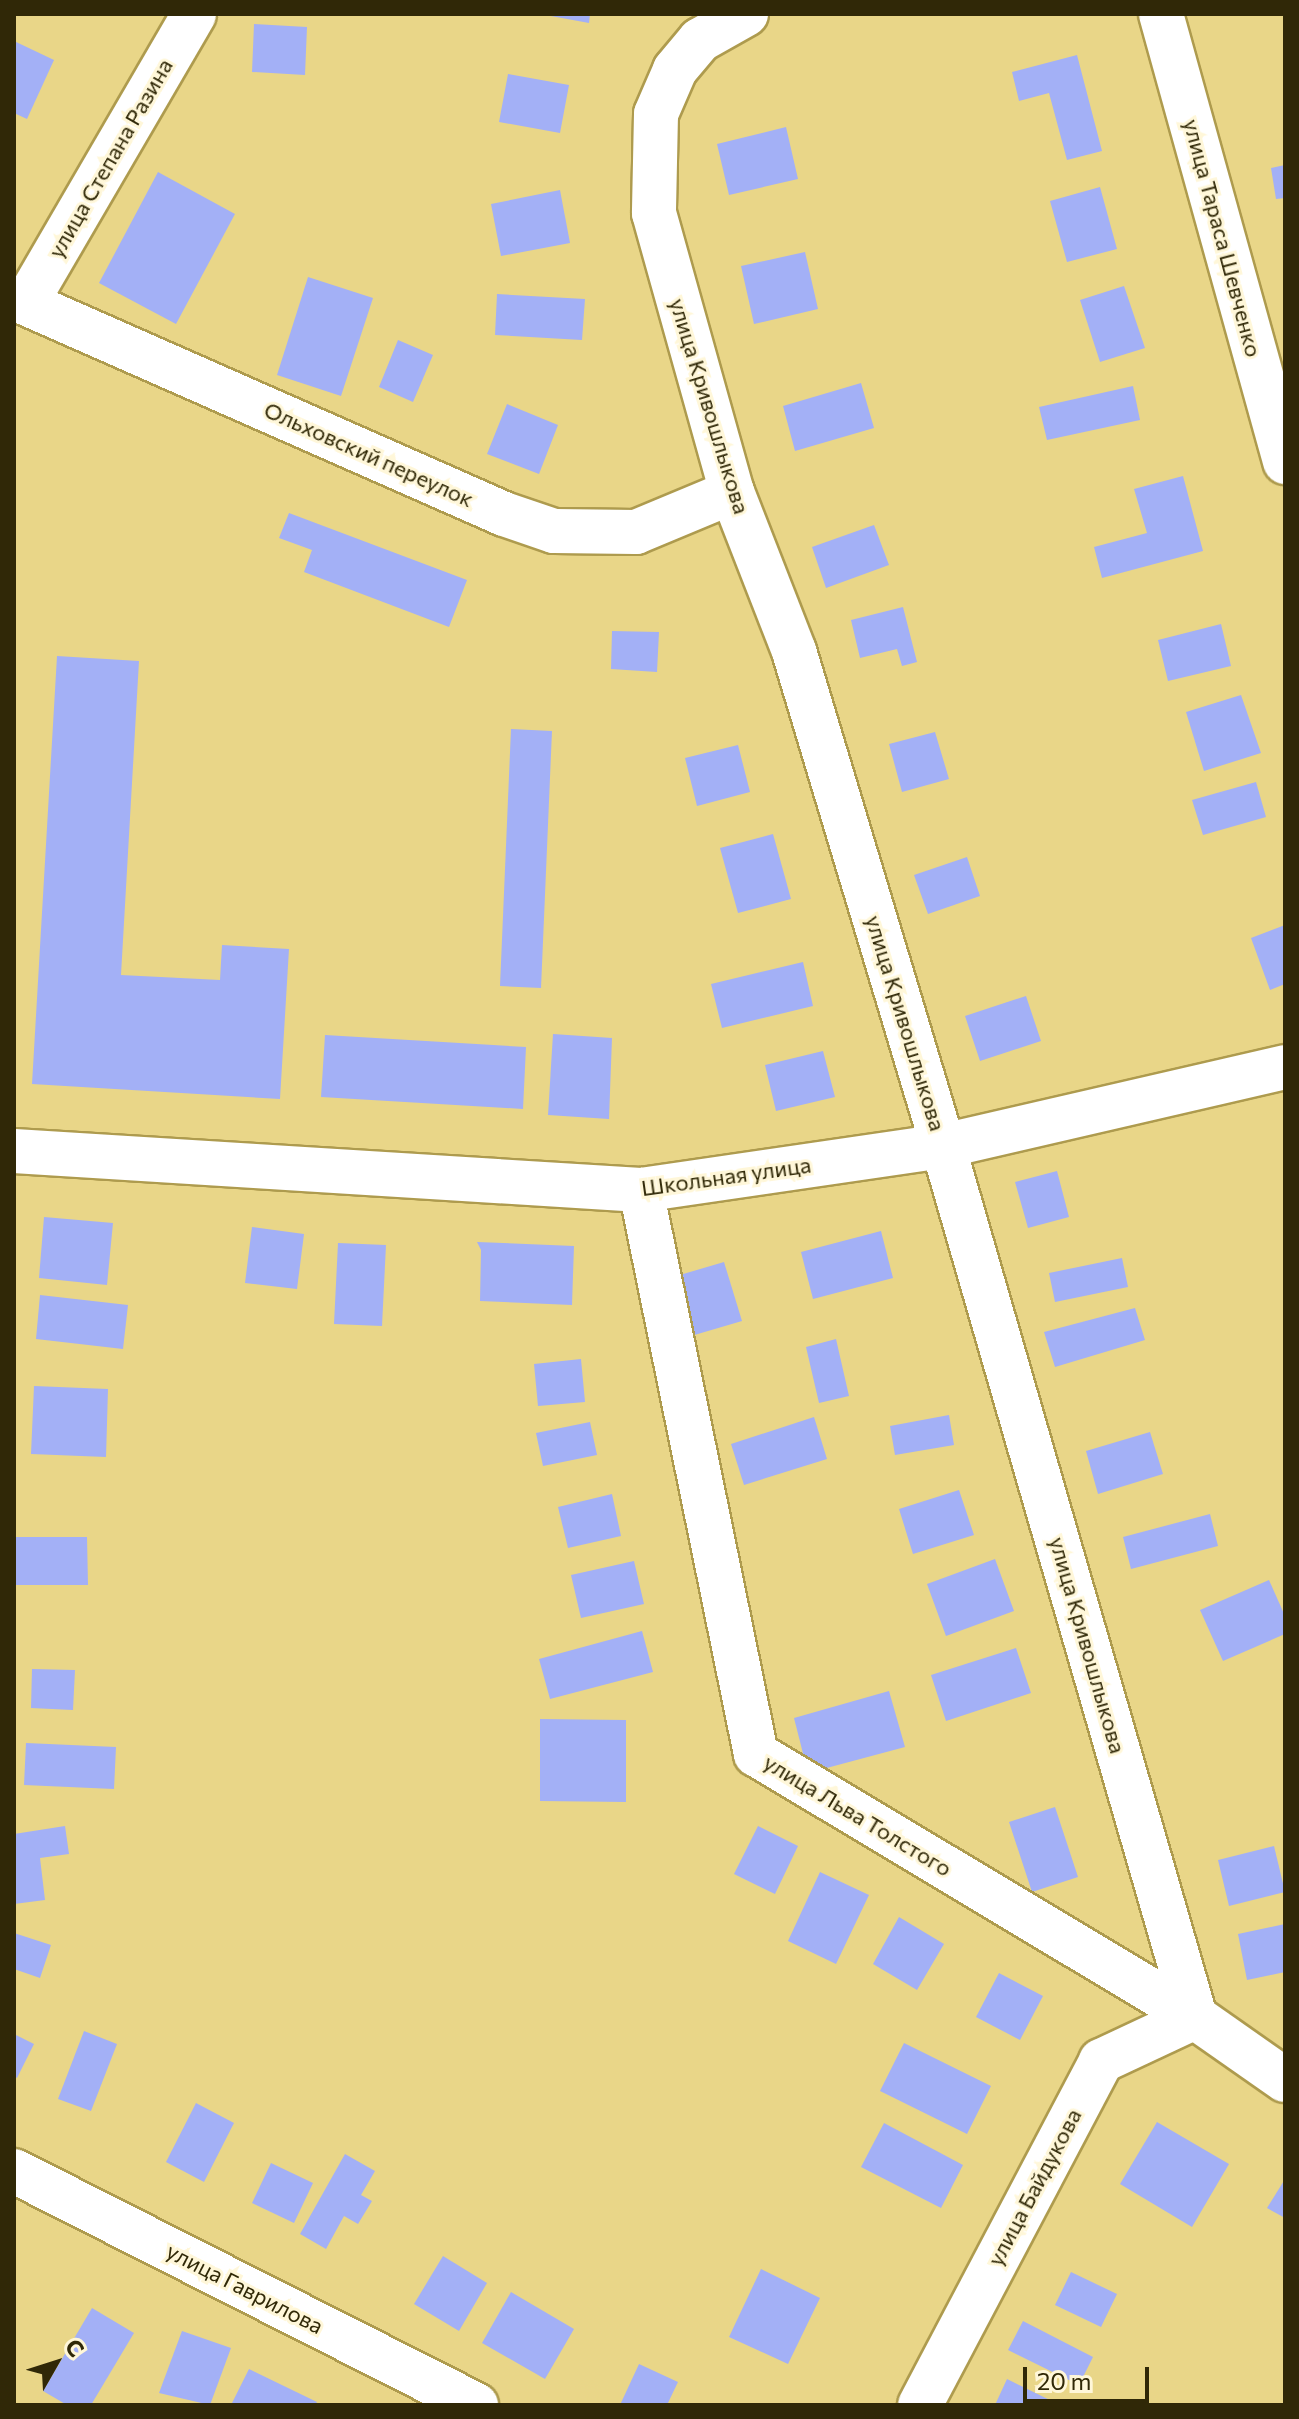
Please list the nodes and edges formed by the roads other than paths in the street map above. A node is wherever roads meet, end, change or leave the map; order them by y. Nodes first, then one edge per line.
1 (194, 14) edge
2 (746, 14) edge
3 (1161, 14) edge
4 (703, 27) edge
5 (20, 300) edge
6 (1285, 462) edge
7 (732, 492) junction
8 (1285, 1067) edge
9 (943, 1146) junction
10 (14, 1151) edge
11 (641, 1190) junction
12 (1195, 2017) junction
13 (1285, 2080) edge
14 (14, 2171) edge
15 (476, 2405) edge
16 (920, 2405) edge

1 - 5 street, улица Степана Разина
2 - 4 street, улица Кривошлыкова
3 - 6 street, улица Тараса Шевченко
4 - 7 street, улица Кривошлыкова
5 - 7 street, Ольховский переулок
7 - 9 street, улица Кривошлыкова
8 - 9 street, Школьная улица
9 - 11 street, Школьная улица
9 - 12 street, улица Кривошлыкова
10 - 11 street, Школьная улица
11 - 12 street, улица Льва Толстого
12 - 13 street, улица Льва Толстого
12 - 16 street, улица Байдукова
14 - 15 street, улица Гаврилова

